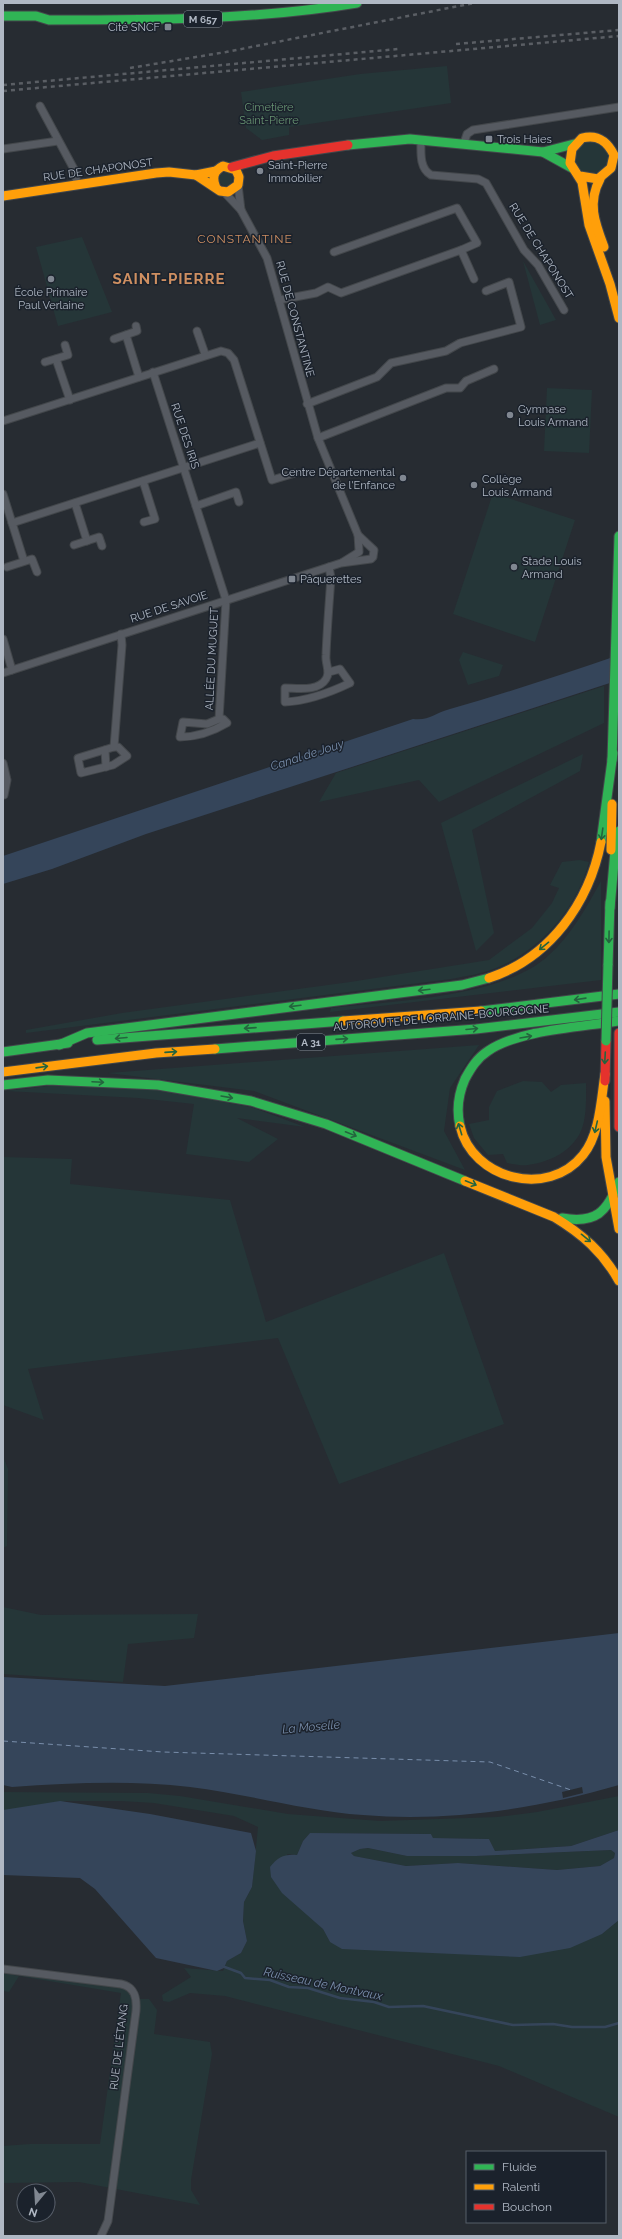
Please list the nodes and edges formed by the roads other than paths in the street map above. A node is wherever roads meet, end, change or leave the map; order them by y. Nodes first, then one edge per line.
1 (357, 3) edge
2 (3, 16) edge
3 (49, 20) junction
4 (3, 23) edge
5 (40, 106) dead end
6 (619, 107) edge
7 (421, 140) junction
8 (58, 141) junction
9 (464, 143) junction
10 (574, 144) junction
11 (612, 148) junction
12 (3, 149) edge
13 (543, 152) junction
14 (619, 154) edge
15 (254, 161) junction
16 (232, 167) junction
17 (572, 168) junction
18 (614, 169) edge
19 (216, 171) junction
20 (196, 176) junction
21 (580, 176) junction
22 (600, 178) junction
23 (239, 183) junction
24 (77, 185) junction
25 (220, 190) junction
26 (3, 196) edge
27 (241, 210) junction
28 (462, 250) junction
29 (334, 252) dead end
30 (474, 279) dead end
31 (619, 287) edge
32 (486, 292) dead end
33 (279, 300) junction
34 (564, 310) dead end
35 (619, 318) edge
36 (136, 326) dead end
37 (197, 331) dead end
38 (126, 335) junction
39 (114, 339) dead end
40 (65, 345) dead end
41 (205, 354) junction
42 (56, 358) junction
43 (45, 362) dead end
44 (494, 370) dead end
45 (153, 372) junction
46 (139, 377) junction
47 (70, 400) junction
48 (307, 404) junction
49 (3, 421) edge
50 (318, 438) junction
51 (260, 443) junction
52 (184, 468) junction
53 (295, 473) dead end
54 (143, 481) junction
55 (3, 494) edge
56 (239, 502) dead end
57 (75, 503) junction
58 (196, 506) junction
59 (144, 522) dead end
60 (12, 523) junction
61 (358, 535) junction
62 (619, 536) edge
63 (87, 541) junction
64 (74, 545) dead end
65 (368, 545) junction
66 (102, 546) dead end
67 (359, 551) junction
68 (364, 560) junction
69 (24, 561) junction
70 (341, 563) junction
71 (7, 567) dead end
72 (329, 567) junction
73 (37, 572) dead end
74 (226, 600) junction
75 (121, 634) junction
76 (3, 639) edge
77 (12, 670) junction
78 (329, 672) junction
79 (3, 673) edge
80 (320, 685) junction
81 (320, 695) junction
82 (219, 719) junction
83 (114, 748) junction
84 (104, 750) junction
85 (613, 753) junction
86 (3, 763) edge
87 (106, 767) junction
88 (4, 795) dead end
89 (619, 831) edge
90 (610, 908) junction
91 (619, 994) edge
92 (619, 1012) edge
93 (619, 1021) edge
94 (619, 1033) edge
95 (619, 1040) edge
96 (59, 1044) junction
97 (3, 1052) edge
98 (3, 1072) edge
99 (604, 1074) junction
100 (3, 1085) edge
101 (619, 1127) edge
102 (619, 1182) edge
103 (613, 1199) junction
104 (554, 1217) junction
105 (619, 1229) edge
106 (619, 1281) edge
107 (3, 1969) edge
108 (101, 2236) edge

1 - 3 main road, M 657
2 - 3 main road, M 657
3 - 4 main road, M 657
5 - 8 street
6 - 9 street
7 - 9 main road
7 - 15 main road
7 - 34 street, RUE DE CHAPONOST
8 - 12 street
8 - 24 street
9 - 13 main road
10 - 11 main road
10 - 13 main road
10 - 17 main road
11 - 14 street
11 - 18 main road
13 - 17 main road
15 - 16 main road
15 - 23 main road
16 - 19 main road
16 - 23 main road
17 - 21 main road
18 - 22 main road
19 - 20 main road, RUE DE CHAPONOST
19 - 25 main road
20 - 24 main road, RUE DE CHAPONOST
20 - 25 main road, RUE DE CHAPONOST
21 - 22 main road
21 - 35 main road
22 - 31 main road
23 - 25 main road
23 - 27 street, RUE DE CONSTANTINE
24 - 26 main road, RUE DE CHAPONOST
25 - 27 street, RUE DE CONSTANTINE
27 - 33 street, RUE DE CONSTANTINE
28 - 29 street
28 - 30 street
28 - 33 street
32 - 48 street
33 - 48 street, RUE DE CONSTANTINE
36 - 38 street
37 - 41 street
38 - 39 street
38 - 46 street
40 - 42 street
41 - 45 street
41 - 51 street
42 - 43 street
42 - 47 street
44 - 50 street
45 - 46 street
45 - 52 street, RUE DES IRIS
46 - 47 street
47 - 49 street
48 - 50 street, RUE DE CONSTANTINE
50 - 61 street, RUE DE CONSTANTINE
51 - 52 street
51 - 53 street
52 - 54 street
52 - 58 street, RUE DES IRIS
54 - 57 street
54 - 59 street
55 - 60 street
56 - 58 street
57 - 60 street
57 - 63 street
58 - 74 street, RUE DES IRIS
60 - 69 street
61 - 65 street, RUE DE CONSTANTINE
61 - 67 street, RUE DE CONSTANTINE
62 - 85 main road
63 - 64 street
63 - 66 street
65 - 67 street
65 - 68 street
67 - 68 street
67 - 70 street, RUE DE SAVOIE
68 - 70 street, RUE DE SAVOIE
69 - 71 street
69 - 73 street
70 - 72 street, RUE DE SAVOIE
72 - 74 street, RUE DE SAVOIE
72 - 78 street
74 - 75 street, RUE DE SAVOIE
74 - 82 street, ALLÉE DU MUGUET
75 - 77 street, RUE DE SAVOIE
75 - 83 street
76 - 77 street
77 - 79 street, RUE DE SAVOIE
78 - 80 street
78 - 81 street
80 - 81 street
80 - 81 street
82 - 82 street, ALLÉE DU MUGUET
83 - 84 street
83 - 87 street
84 - 87 street
84 - 87 street
85 - 90 main road
85 -> 96 main road
86 - 88 street
89 - 90 main road
90 -> 99 main road, bridge
91 -> 96 main road, AUTOROUTE DE LORRAINE-BOURGOGNE / A 31
98 -> 92 main road, AUTOROUTE DE LORRAINE-BOURGOGNE / A 31
99 -> 93 main road
94 - 95 main road
95 - 101 main road
96 - 97 main road, AUTOROUTE DE LORRAINE-BOURGOGNE / A 31
99 - 103 main road
100 -> 104 main road
102 - 103 main road
103 - 104 main road
103 - 105 main road
104 -> 106 main road
107 - 108 street, RUE DE L'ÉTANG

